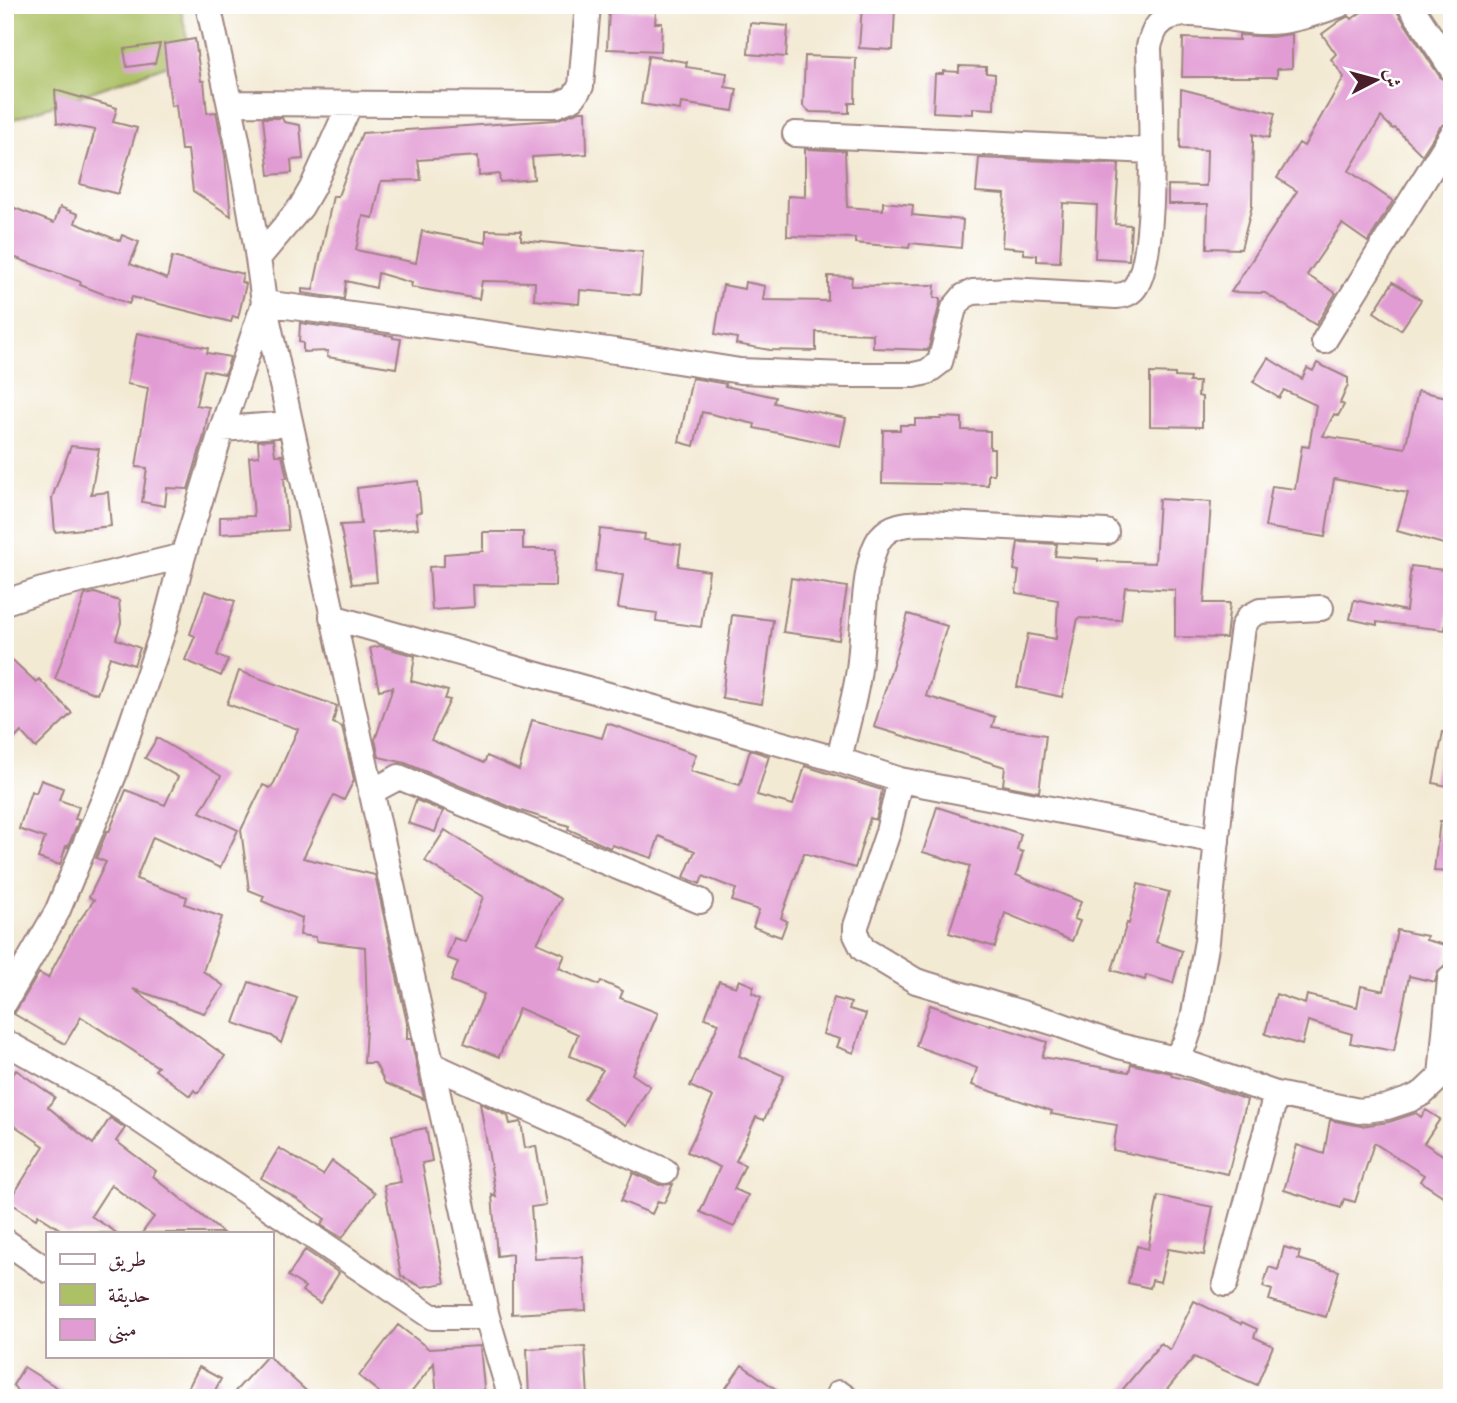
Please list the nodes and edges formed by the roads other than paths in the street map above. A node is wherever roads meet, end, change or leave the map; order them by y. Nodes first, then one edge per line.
1 (208, 5) edge
2 (588, 5) edge
3 (1339, 5) edge
4 (1410, 5) edge
5 (1444, 39) edge
6 (1452, 69) edge
7 (230, 103) junction
8 (350, 104) junction
9 (795, 134) dead end
10 (1452, 135) edge
11 (1151, 151) junction
12 (259, 257) junction
13 (264, 303) junction
14 (1324, 341) dead end
15 (290, 424) junction
16 (222, 429) junction
17 (1106, 532) dead end
18 (183, 556) junction
19 (5, 602) edge
20 (1321, 608) dead end
21 (332, 617) junction
22 (839, 760) junction
23 (900, 780) junction
24 (371, 792) junction
25 (1217, 841) junction
26 (700, 901) dead end
27 (1450, 979) dead end
28 (5, 1002) edge
29 (5, 1042) edge
30 (1175, 1059) junction
31 (432, 1065) junction
32 (1276, 1094) junction
33 (665, 1171) dead end
34 (5, 1241) edge
35 (46, 1269) edge
36 (1225, 1284) dead end
37 (487, 1317) junction
38 (511, 1398) edge

1 - 7 street
2 - 8 street
3 - 11 street
4 - 5 street
5 - 6 street
7 - 8 street
7 - 12 street
8 - 12 street
9 - 11 street
10 - 14 street
11 - 13 street
12 - 13 street
13 - 15 street
13 - 16 street
15 - 16 street
15 - 21 street
16 - 18 street
17 - 22 street
18 - 19 street
18 - 28 street
20 - 25 street
21 - 22 street
21 - 24 street
22 - 23 street
23 - 25 street
23 - 30 street
24 - 26 street
24 - 31 street
25 - 30 street
27 - 32 street
29 - 37 street
30 - 32 street
31 - 33 street
31 - 37 street
32 - 36 street
34 - 35 street
37 - 38 street

